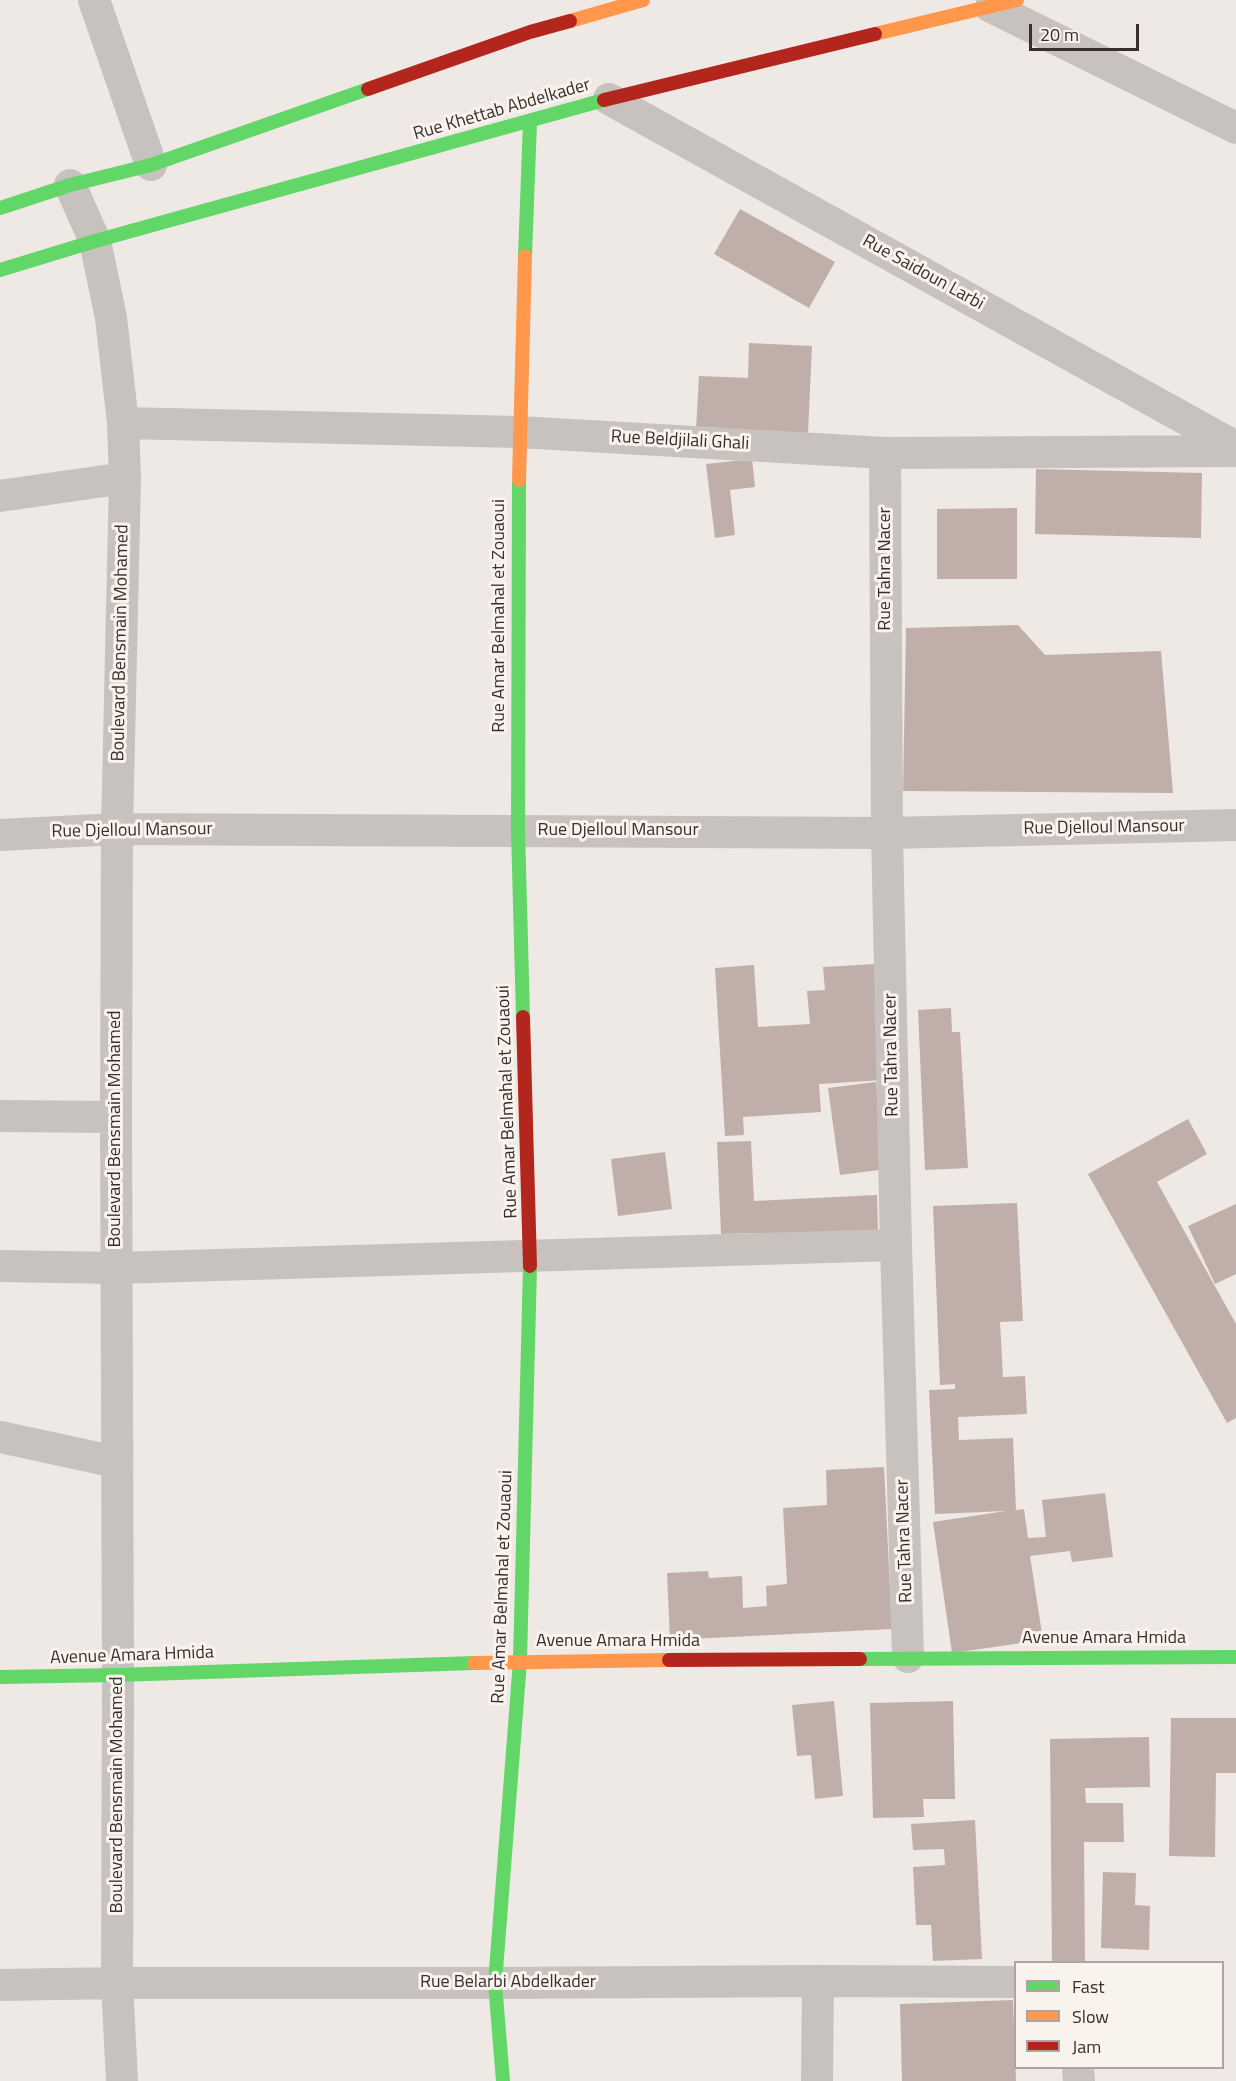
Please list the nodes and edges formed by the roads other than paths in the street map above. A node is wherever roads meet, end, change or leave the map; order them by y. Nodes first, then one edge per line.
1 (94, 0) edge
2 (643, 0) edge
3 (1004, 4) edge
4 (609, 99) junction
5 (530, 122) junction
6 (1236, 128) edge
7 (151, 165) junction
8 (70, 185) junction
9 (0, 208) edge
10 (95, 241) junction
11 (0, 270) edge
12 (123, 423) junction
13 (519, 432) junction
14 (1236, 449) edge
15 (885, 453) junction
16 (125, 478) junction
17 (0, 496) edge
18 (1236, 825) edge
19 (117, 829) junction
20 (518, 831) junction
21 (887, 833) junction
22 (0, 835) edge
23 (0, 1116) edge
24 (116, 1117) junction
25 (896, 1245) junction
26 (530, 1256) junction
27 (0, 1266) edge
28 (116, 1268) junction
29 (0, 1437) edge
30 (116, 1462) junction
31 (908, 1657) junction
32 (1236, 1657) edge
33 (520, 1661) junction
34 (118, 1675) junction
35 (0, 1677) edge
36 (818, 1981) junction
37 (117, 1983) junction
38 (495, 1983) junction
39 (1014, 1983) edge
40 (0, 1985) edge
41 (122, 2081) edge
42 (503, 2081) edge
43 (817, 2081) edge

1 - 7 street
2 - 7 main road
3 - 4 main road, Rue Khettab Abdelkader
3 - 6 street
4 - 5 main road, Rue Khettab Abdelkader
4 - 14 street, Rue Saidoun Larbi
5 - 10 main road, Rue Khettab Abdelkader
5 - 13 main road, Rue Amar Belmahal et Zouaoui
7 - 8 main road
8 - 9 main road
8 - 10 street, Boulevard Bensmain Mohamed
10 - 11 main road, Rue Khettab Abdelkader
10 - 12 street, Boulevard Bensmain Mohamed
12 - 13 street, Rue Beldjilali Ghali
12 - 16 street, Boulevard Bensmain Mohamed
13 - 15 street, Rue Beldjilali Ghali
13 - 20 main road, Rue Amar Belmahal et Zouaoui
14 - 15 street, Rue Beldjilali Ghali
15 - 21 street, Rue Tahra Nacer
16 - 17 street
16 - 19 street, Boulevard Bensmain Mohamed
18 - 21 street, Rue Djelloul Mansour
19 - 20 street, Rue Djelloul Mansour
19 - 22 street, Rue Djelloul Mansour
19 - 24 street, Boulevard Bensmain Mohamed
20 - 21 street, Rue Djelloul Mansour
20 - 26 main road, Rue Amar Belmahal et Zouaoui
21 - 25 street, Rue Tahra Nacer
23 - 24 street
24 - 28 street, Boulevard Bensmain Mohamed
25 - 26 street
25 - 31 street, Rue Tahra Nacer
26 - 28 street
26 - 33 main road, Rue Amar Belmahal et Zouaoui
27 - 28 street
28 - 30 street, Boulevard Bensmain Mohamed
29 - 30 street
30 - 34 street, Boulevard Bensmain Mohamed
31 - 32 main road, Avenue Amara Hmida
31 - 33 main road, Avenue Amara Hmida
33 - 34 main road, Avenue Amara Hmida
33 - 38 main road, Rue Amar Belmahal et Zouaoui
34 - 35 main road, Avenue Amara Hmida
34 - 37 street, Boulevard Bensmain Mohamed
36 - 38 street, Rue Belarbi Abdelkader
36 - 39 street, Rue Belarbi Abdelkader
36 - 43 street
37 - 38 street, Rue Belarbi Abdelkader
37 - 40 street, Rue Belarbi Abdelkader
37 - 41 street, Boulevard Bensmain Mohamed
38 - 42 main road, Rue Amar Belmahal et Zouaoui

